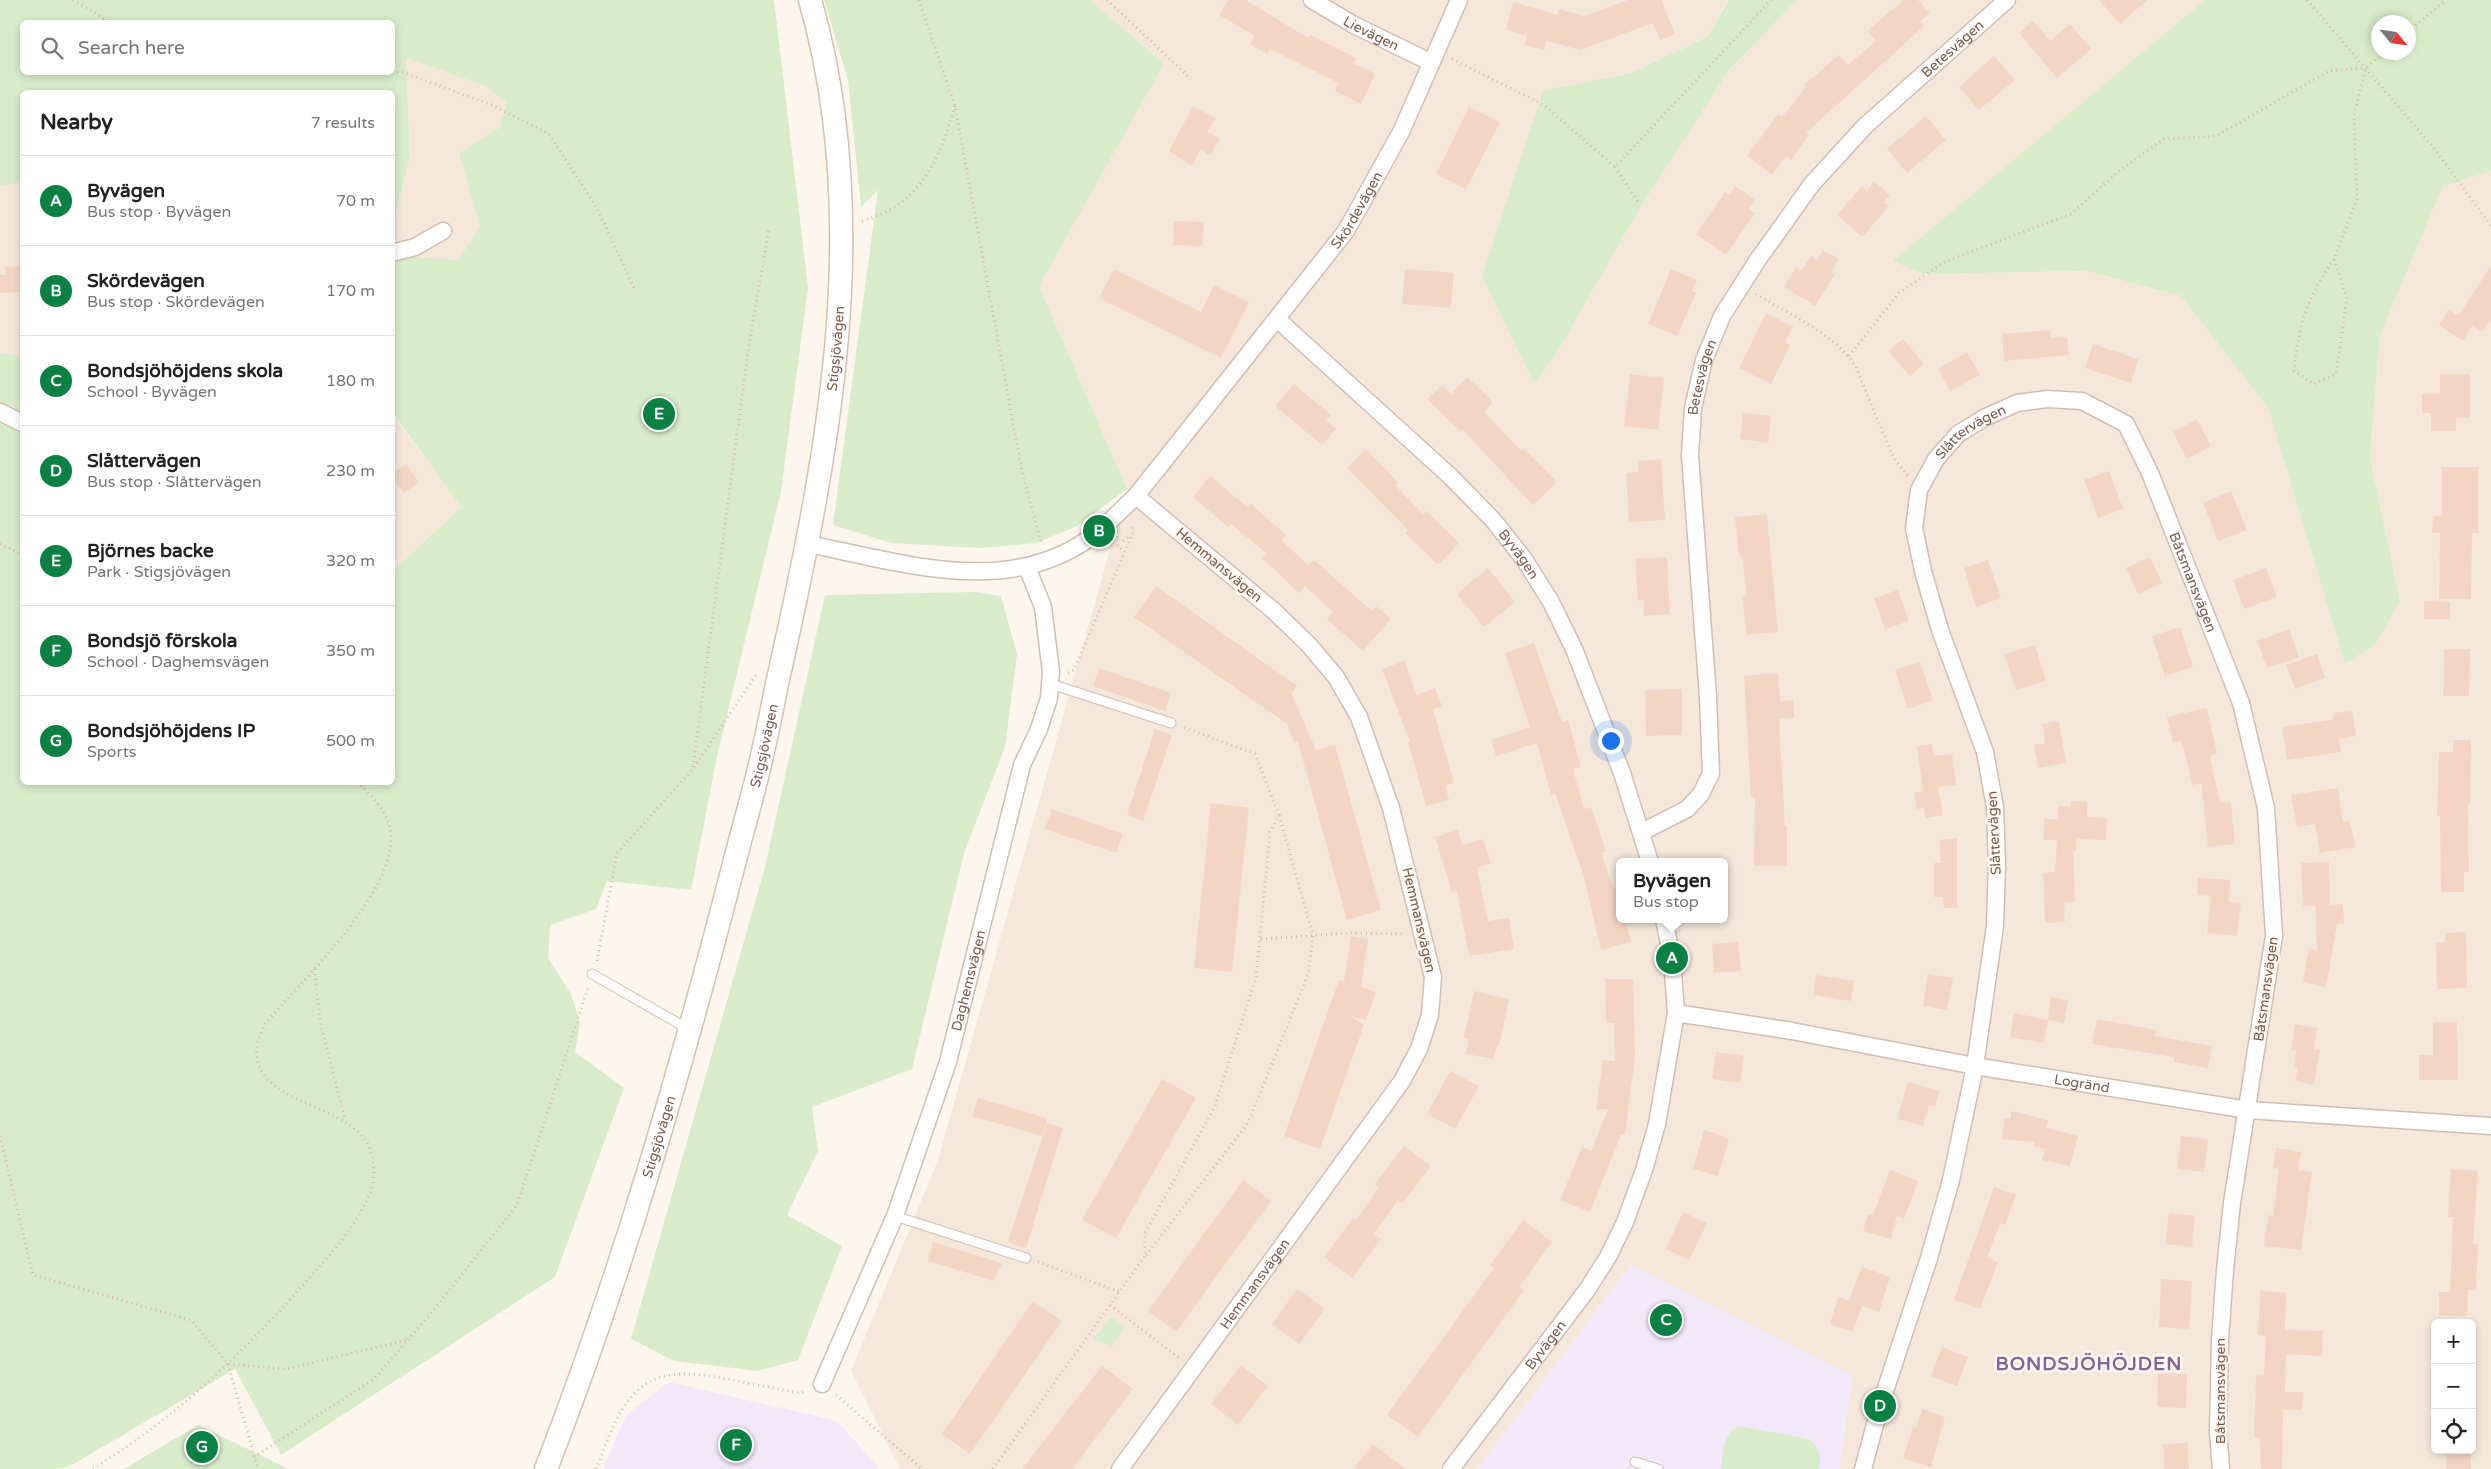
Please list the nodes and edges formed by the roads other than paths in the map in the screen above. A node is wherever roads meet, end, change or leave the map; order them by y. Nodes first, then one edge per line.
1 (810, 0) edge
2 (1312, 0) edge
3 (1459, 0) edge
4 (2007, 0) edge
5 (1433, 56) junction
6 (443, 231) dead end
7 (395, 252) edge
8 (1277, 319) junction
9 (0, 412) edge
10 (20, 423) edge
11 (1136, 496) junction
12 (2170, 523) joint
13 (808, 544) junction
14 (1027, 567) junction
15 (1050, 684) junction
16 (1170, 722) road end
17 (1642, 832) junction
18 (1649, 858) edge
19 (1665, 923) edge
20 (592, 974) road end
21 (1676, 1013) junction
22 (690, 1030) junction
23 (1975, 1066) junction
24 (2248, 1110) junction
25 (2491, 1126) edge
26 (895, 1216) junction
27 (1026, 1258) road end
28 (822, 1384) road end
29 (1635, 1462) dead end
30 (546, 1469) edge
31 (1120, 1469) edge
32 (1451, 1469) edge
33 (1658, 1469) edge
34 (1863, 1469) edge
35 (2221, 1469) edge

1 - 13 main road, Stigsjövägen
2 - 5 street, Lievägen
3 - 5 street, Skördevägen
4 - 17 street, Betesvägen
5 - 8 street, Skördevägen
6 - 7 street
8 - 11 street, Skördevägen
8 - 17 street, Byvägen
9 - 10 street
11 - 14 street, Skördevägen
11 - 31 street, Hemmansvägen
12 - 23 street, Slåttervägen
12 - 24 street, Båtsmansvägen
13 - 14 street, Skördevägen
13 - 22 main road, Stigsjövägen
14 - 15 street, Daghemsvägen
15 - 16 lane
15 - 26 street, Daghemsvägen
17 - 18 street, Byvägen
19 - 21 street, Byvägen
20 - 22 lane
21 - 23 street, Logränd
21 - 32 street, Byvägen
22 - 30 main road, Stigsjövägen
23 - 24 street, Logränd
23 - 34 street, Slåttervägen
24 - 25 street, Logränd
24 - 35 street, Båtsmansvägen
26 - 27 lane
26 - 28 street, Daghemsvägen
29 - 33 lane

